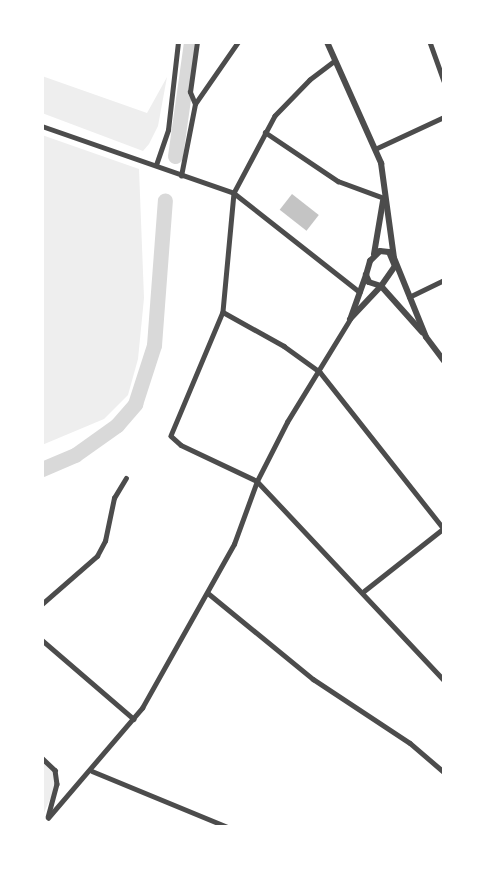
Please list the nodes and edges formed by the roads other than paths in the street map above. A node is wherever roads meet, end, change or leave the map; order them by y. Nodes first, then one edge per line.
1 (178, 42) edge
2 (197, 42) edge
3 (238, 42) edge
4 (327, 42) edge
5 (430, 42) edge
6 (335, 61) junction
7 (444, 81) edge
8 (195, 104) junction
9 (444, 117) edge
10 (42, 126) edge
11 (265, 132) junction
12 (375, 148) junction
13 (156, 165) junction
14 (181, 176) junction
15 (234, 194) junction
16 (384, 198) junction
17 (374, 254) junction
18 (394, 258) junction
19 (366, 275) junction
20 (444, 280) edge
21 (381, 286) junction
22 (360, 292) junction
23 (409, 297) junction
24 (223, 312) junction
25 (350, 319) junction
26 (426, 337) junction
27 (444, 361) edge
28 (320, 372) junction
29 (126, 478) dead end
30 (257, 481) junction
31 (444, 529) edge
32 (364, 591) junction
33 (208, 593) junction
34 (42, 604) edge
35 (42, 640) edge
36 (444, 680) edge
37 (134, 719) junction
38 (42, 758) edge
39 (92, 771) junction
40 (444, 772) edge
41 (228, 827) edge

1 - 13 street
2 - 8 street
3 - 8 street
4 - 6 street
5 - 7 street
6 - 11 street
6 - 12 street
8 - 14 street
9 - 12 street
10 - 13 street
11 - 15 street
11 - 16 street
12 - 16 street
13 - 14 street
14 - 15 street
15 - 22 street
15 - 24 street
16 - 17 street
16 - 18 street
17 - 18 street
17 - 19 street
18 - 21 street
18 - 23 street
19 - 21 street
19 - 22 street
20 - 23 street
21 - 25 street
21 - 26 street
22 - 25 street
23 - 26 street
24 - 28 street
24 - 30 street
25 - 28 street
26 - 27 street
28 - 30 street
28 - 31 street
29 - 34 street
30 - 32 street
30 - 33 street
31 - 32 street
32 - 36 street
33 - 37 street
33 - 40 street
35 - 37 street
37 - 39 street
38 - 39 street
39 - 41 street

